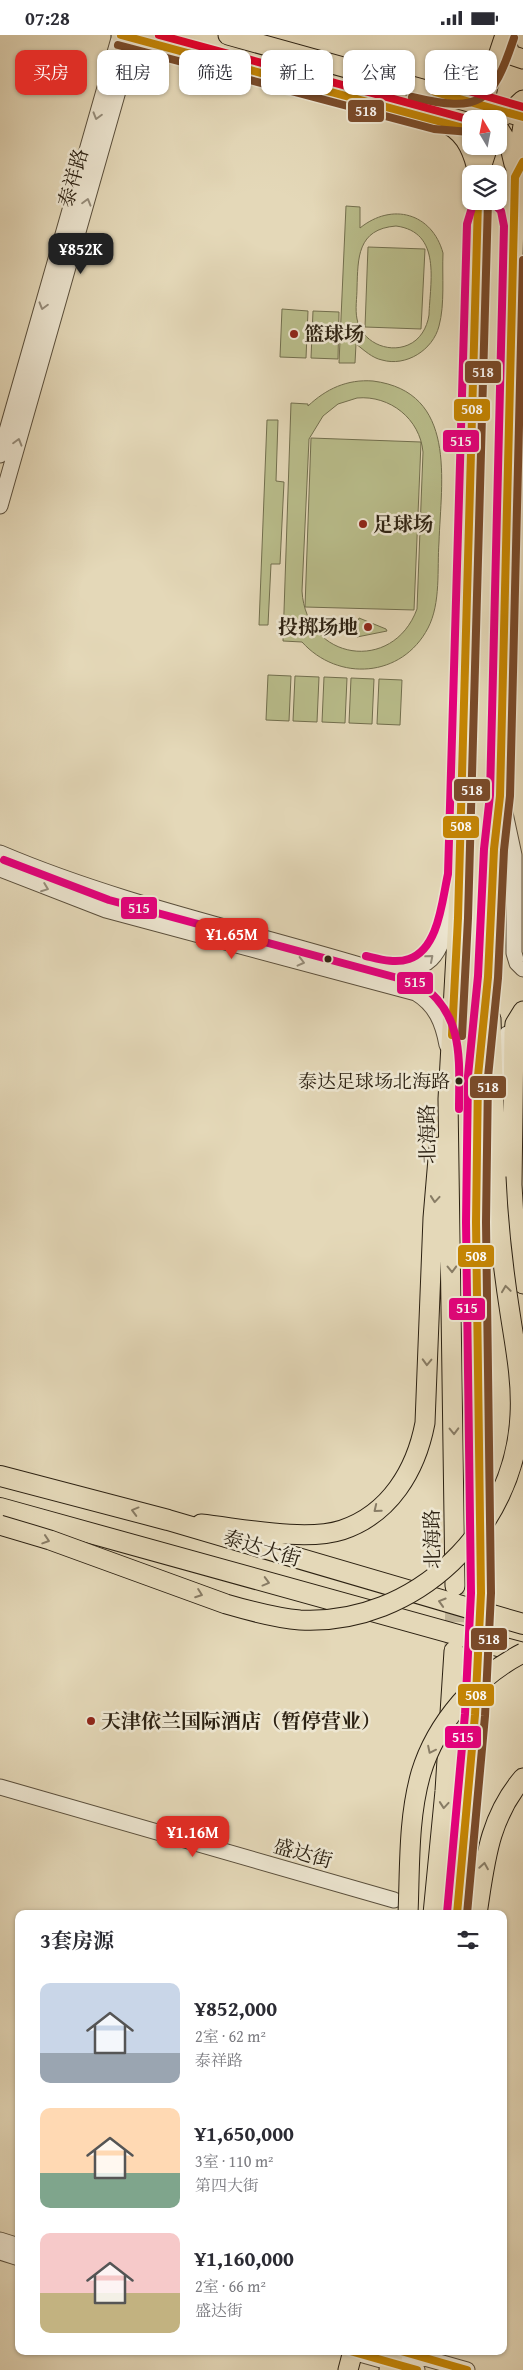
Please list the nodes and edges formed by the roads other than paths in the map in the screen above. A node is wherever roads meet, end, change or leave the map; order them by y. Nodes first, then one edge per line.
1 (228, 35) edge
2 (506, 35) edge
3 (127, 36) edge
4 (523, 59) edge
5 (497, 60) edge
6 (497, 76) edge
7 (425, 90) edge
8 (444, 95) joint
9 (463, 95) edge
10 (523, 100) edge
11 (472, 110) edge
12 (500, 110) edge
13 (508, 118) edge
14 (437, 119) junction
15 (462, 122) edge
16 (508, 143) edge
17 (476, 165) edge
18 (519, 169) edge
19 (507, 202) edge
20 (478, 210) edge
21 (480, 210) edge
22 (477, 224) junction
23 (514, 225) junction
24 (0, 455) edge
25 (0, 506) edge
26 (500, 796) junction
27 (0, 853) edge
28 (0, 869) edge
29 (458, 875) junction
30 (523, 969) edge
31 (488, 977) junction
32 (523, 1010) edge
33 (450, 1063) junction
34 (448, 1099) junction
35 (496, 1124) junction
36 (523, 1284) edge
37 (0, 1476) edge
38 (0, 1507) edge
39 (168, 1520) junction
40 (0, 1525) edge
41 (455, 1586) tunnel mouth
42 (481, 1593) tunnel mouth
43 (523, 1625) edge
44 (454, 1651) tunnel mouth
45 (523, 1653) edge
46 (478, 1659) tunnel mouth
47 (523, 1779) edge
48 (0, 1787) edge
49 (394, 1900) dead end
50 (408, 1910) edge
51 (433, 1910) edge
52 (457, 1910) edge
53 (478, 1910) edge
54 (0, 2241) edge
55 (15, 2245) edge
56 (0, 2253) edge
57 (15, 2257) edge
58 (351, 2356) edge
59 (393, 2359) edge
60 (417, 2370) edge
61 (467, 2370) edge

1 - 7 main road
2 - 4 main road
2 - 5 main road
3 - 14 main road
3 -> 24 street, 泰祥路
25 -> 3 street, 泰祥路
6 - 12 main road
8 - 9 main road
8 - 11 main road
10 - 13 main road
14 - 15 main road
14 - 17 main road
16 - 18 main road
18 - 23 main road
19 - 23 main road
20 - 22 main road, 北海路
21 - 22 main road
22 - 29 main road, 北海路
23 - 26 main road
26 - 30 street
26 - 31 main road
27 -> 29 street
28 -> 33 street
29 - 33 main road, 北海路
31 - 35 main road
31 - 42 main road
32 - 35 street
32 - 36 main road
33 - 34 main road, 北海路
34 -> 39 main road
34 -> 41 main road, 北海路
40 -> 35 main road, bridge
39 -> 37 highway, 泰达大街
38 -> 45 highway, 泰达大街
43 -> 39 highway, 泰达大街
44 -> 51 main road
45 -> 50 main road, bridge
46 - 52 main road
53 -> 47 main road
48 - 49 street, 盛达街
54 - 55 street
56 - 57 street
58 - 59 street
59 - 60 street
59 - 61 street

